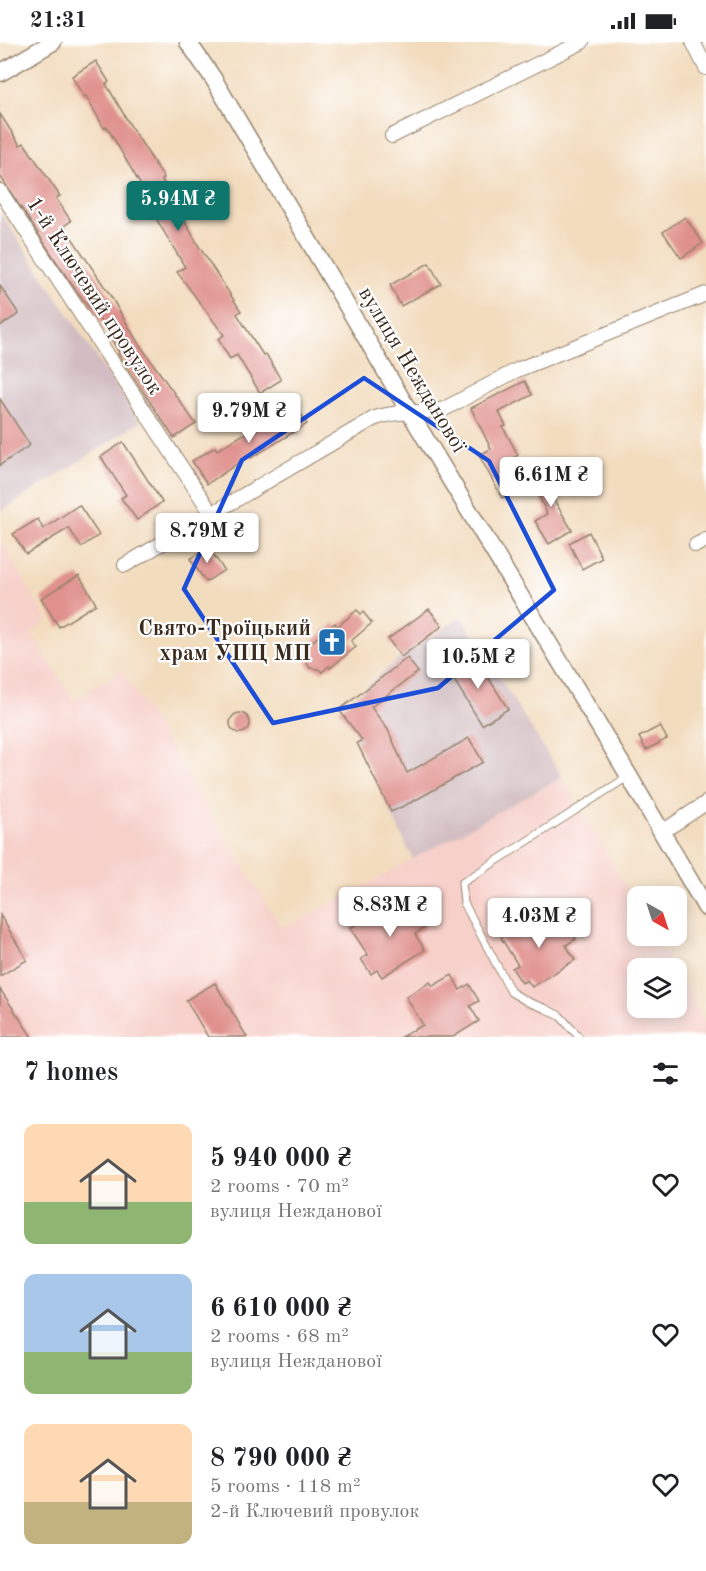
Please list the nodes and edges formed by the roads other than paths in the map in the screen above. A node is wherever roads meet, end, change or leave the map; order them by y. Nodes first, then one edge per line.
1 (53, 42) edge
2 (188, 42) edge
3 (582, 42) edge
4 (693, 42) edge
5 (706, 68) edge
6 (0, 74) edge
7 (392, 136) dead end
8 (0, 191) edge
9 (706, 294) edge
10 (410, 413) junction
11 (212, 514) junction
12 (125, 565) dead end
13 (629, 776) junction
14 (706, 803) edge
15 (662, 832) junction
16 (706, 908) edge
17 (579, 1037) edge

1 - 6 street
2 - 10 street, вулиця Нежданової
3 - 7 street
4 - 5 street
8 - 11 street, 1-й Ключевий провулок
9 - 10 street
10 - 11 street
10 - 13 street, вулиця Нежданової
11 - 12 street
13 - 15 street, вулиця Нежданової
13 - 17 lane
14 - 15 street
15 - 16 street, вулиця Нежданової

